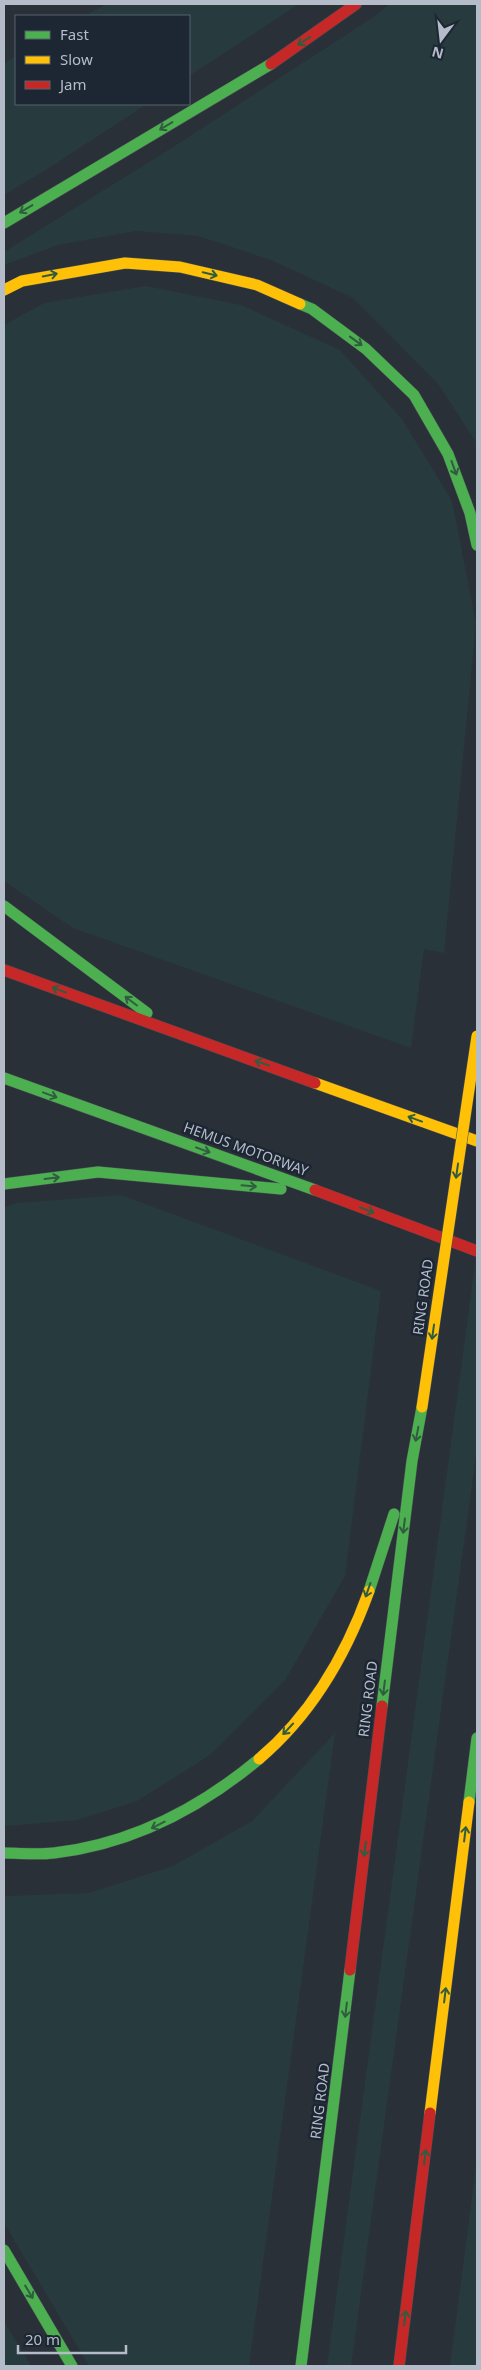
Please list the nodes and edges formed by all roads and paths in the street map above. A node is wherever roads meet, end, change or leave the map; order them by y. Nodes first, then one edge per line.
1 (356, 4) edge
2 (4, 223) edge
3 (4, 290) edge
4 (477, 545) edge
5 (4, 906) edge
6 (4, 970) edge
7 (170, 1030) junction
8 (477, 1036) edge
9 (4, 1078) edge
10 (477, 1141) edge
11 (4, 1184) edge
12 (321, 1192) junction
13 (477, 1251) edge
14 (412, 1461) junction
15 (477, 1738) edge
16 (4, 1853) edge
17 (4, 2250) edge
18 (72, 2366) edge
19 (301, 2366) edge
20 (399, 2366) edge

1 -> 2 highway
3 -> 4 highway
7 -> 5 highway
7 -> 6 highway
10 -> 7 highway
8 -> 14 highway, RING ROAD, bridge
9 -> 12 highway, HEMUS MOTORWAY
11 -> 12 highway
12 -> 13 highway, HEMUS MOTORWAY
14 -> 16 highway
14 -> 19 highway, RING ROAD
20 -> 15 highway
17 -> 18 highway

